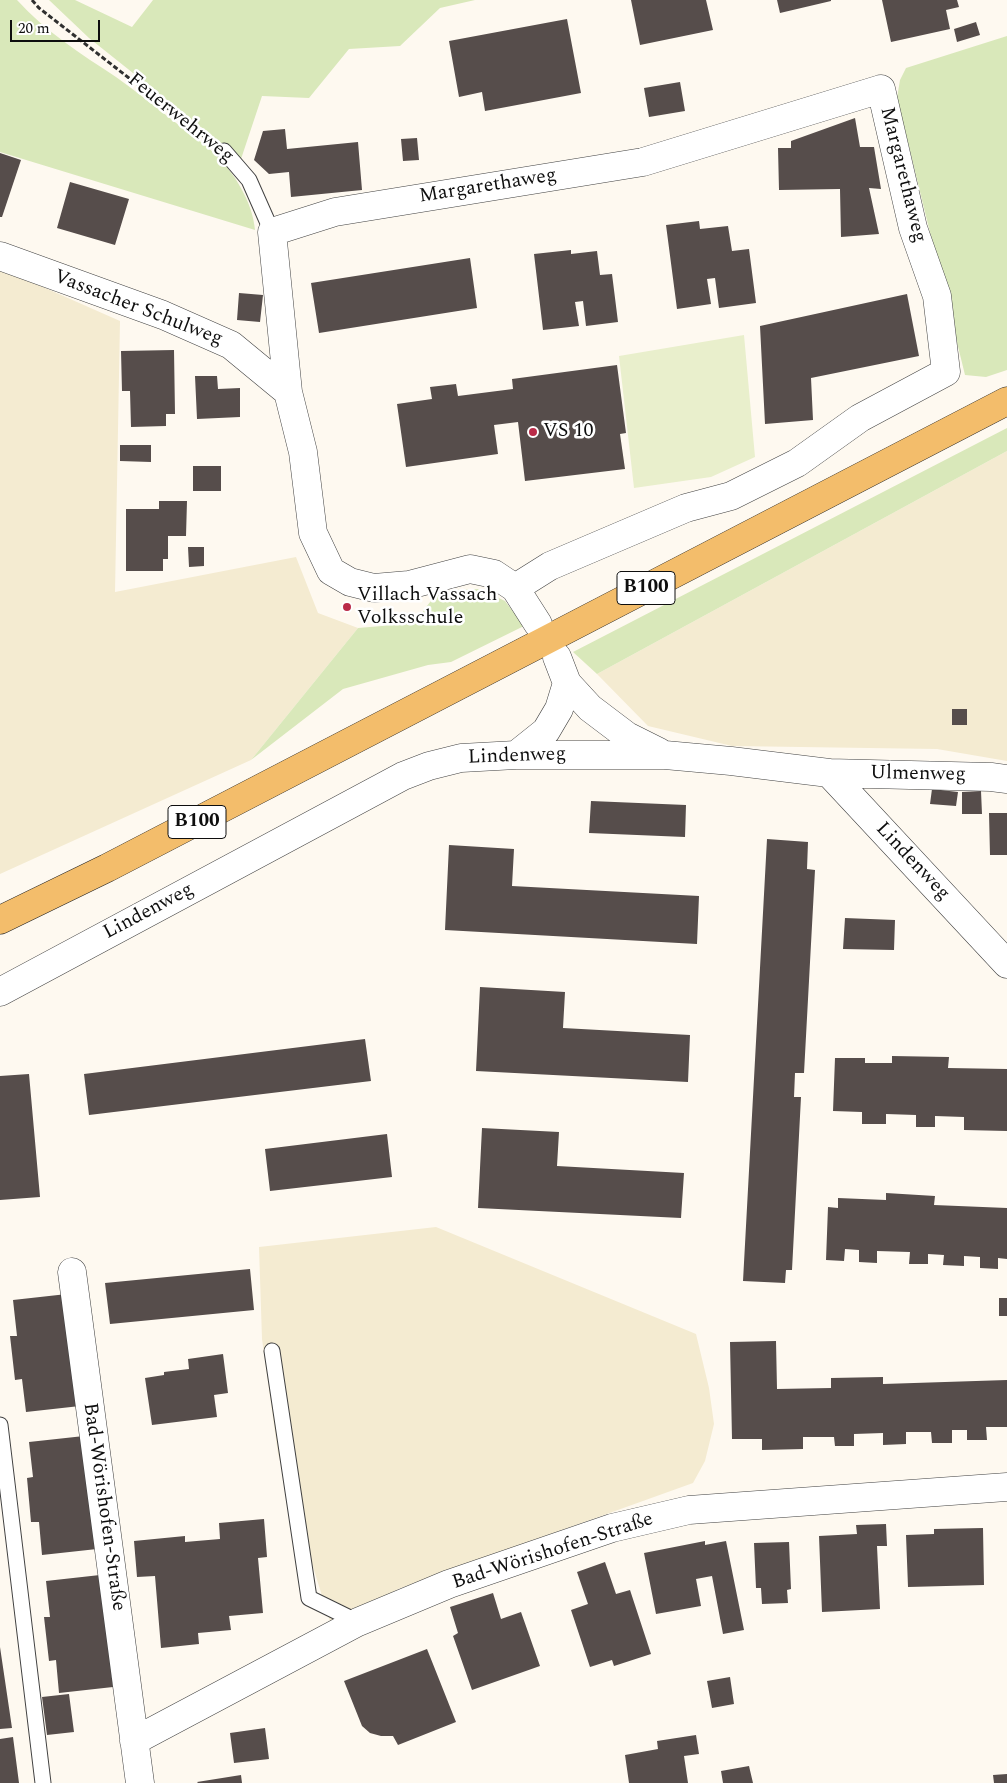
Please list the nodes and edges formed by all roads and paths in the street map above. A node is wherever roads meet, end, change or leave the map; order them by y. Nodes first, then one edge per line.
1 (32, 0) edge
2 (224, 152) joint
3 (272, 232) junction
4 (0, 256) edge
5 (288, 392) junction
6 (1007, 401) edge
7 (515, 588) junction
8 (538, 624) dead end
9 (558, 657) dead end
10 (567, 683) junction
11 (516, 755) junction
12 (665, 755) junction
13 (829, 773) junction
14 (1007, 779) edge
15 (5, 922) edge
16 (1007, 964) edge
17 (0, 992) edge
18 (72, 1272) dead end
19 (272, 1351) dead end
20 (0, 1425) edge
21 (1007, 1487) edge
22 (358, 1622) junction
23 (134, 1741) junction
24 (43, 1783) edge
25 (140, 1783) edge

1 - 2 path, Feuerwehrweg
2 - 3 lane, Feuerwehrweg
3 - 5 street, Feuerwehrweg
3 - 7 street, Margarethaweg
4 - 5 street, Vassacher Schulweg
5 - 7 street
6 - 15 main road, B100
7 - 8 street
9 - 10 street
10 - 11 street
10 - 12 street
11 - 12 street, Lindenweg
11 - 17 street, Lindenweg
12 - 13 street, Lindenweg
13 - 14 street, Ulmenweg
13 - 16 street, Lindenweg
18 - 23 street, Bad-Wörishofen-Straße
19 - 22 lane
20 - 24 lane
21 - 22 street, Bad-Wörishofen-Straße
22 - 23 street, Bad-Wörishofen-Straße
23 - 25 street, Bad-Wörishofen-Straße

